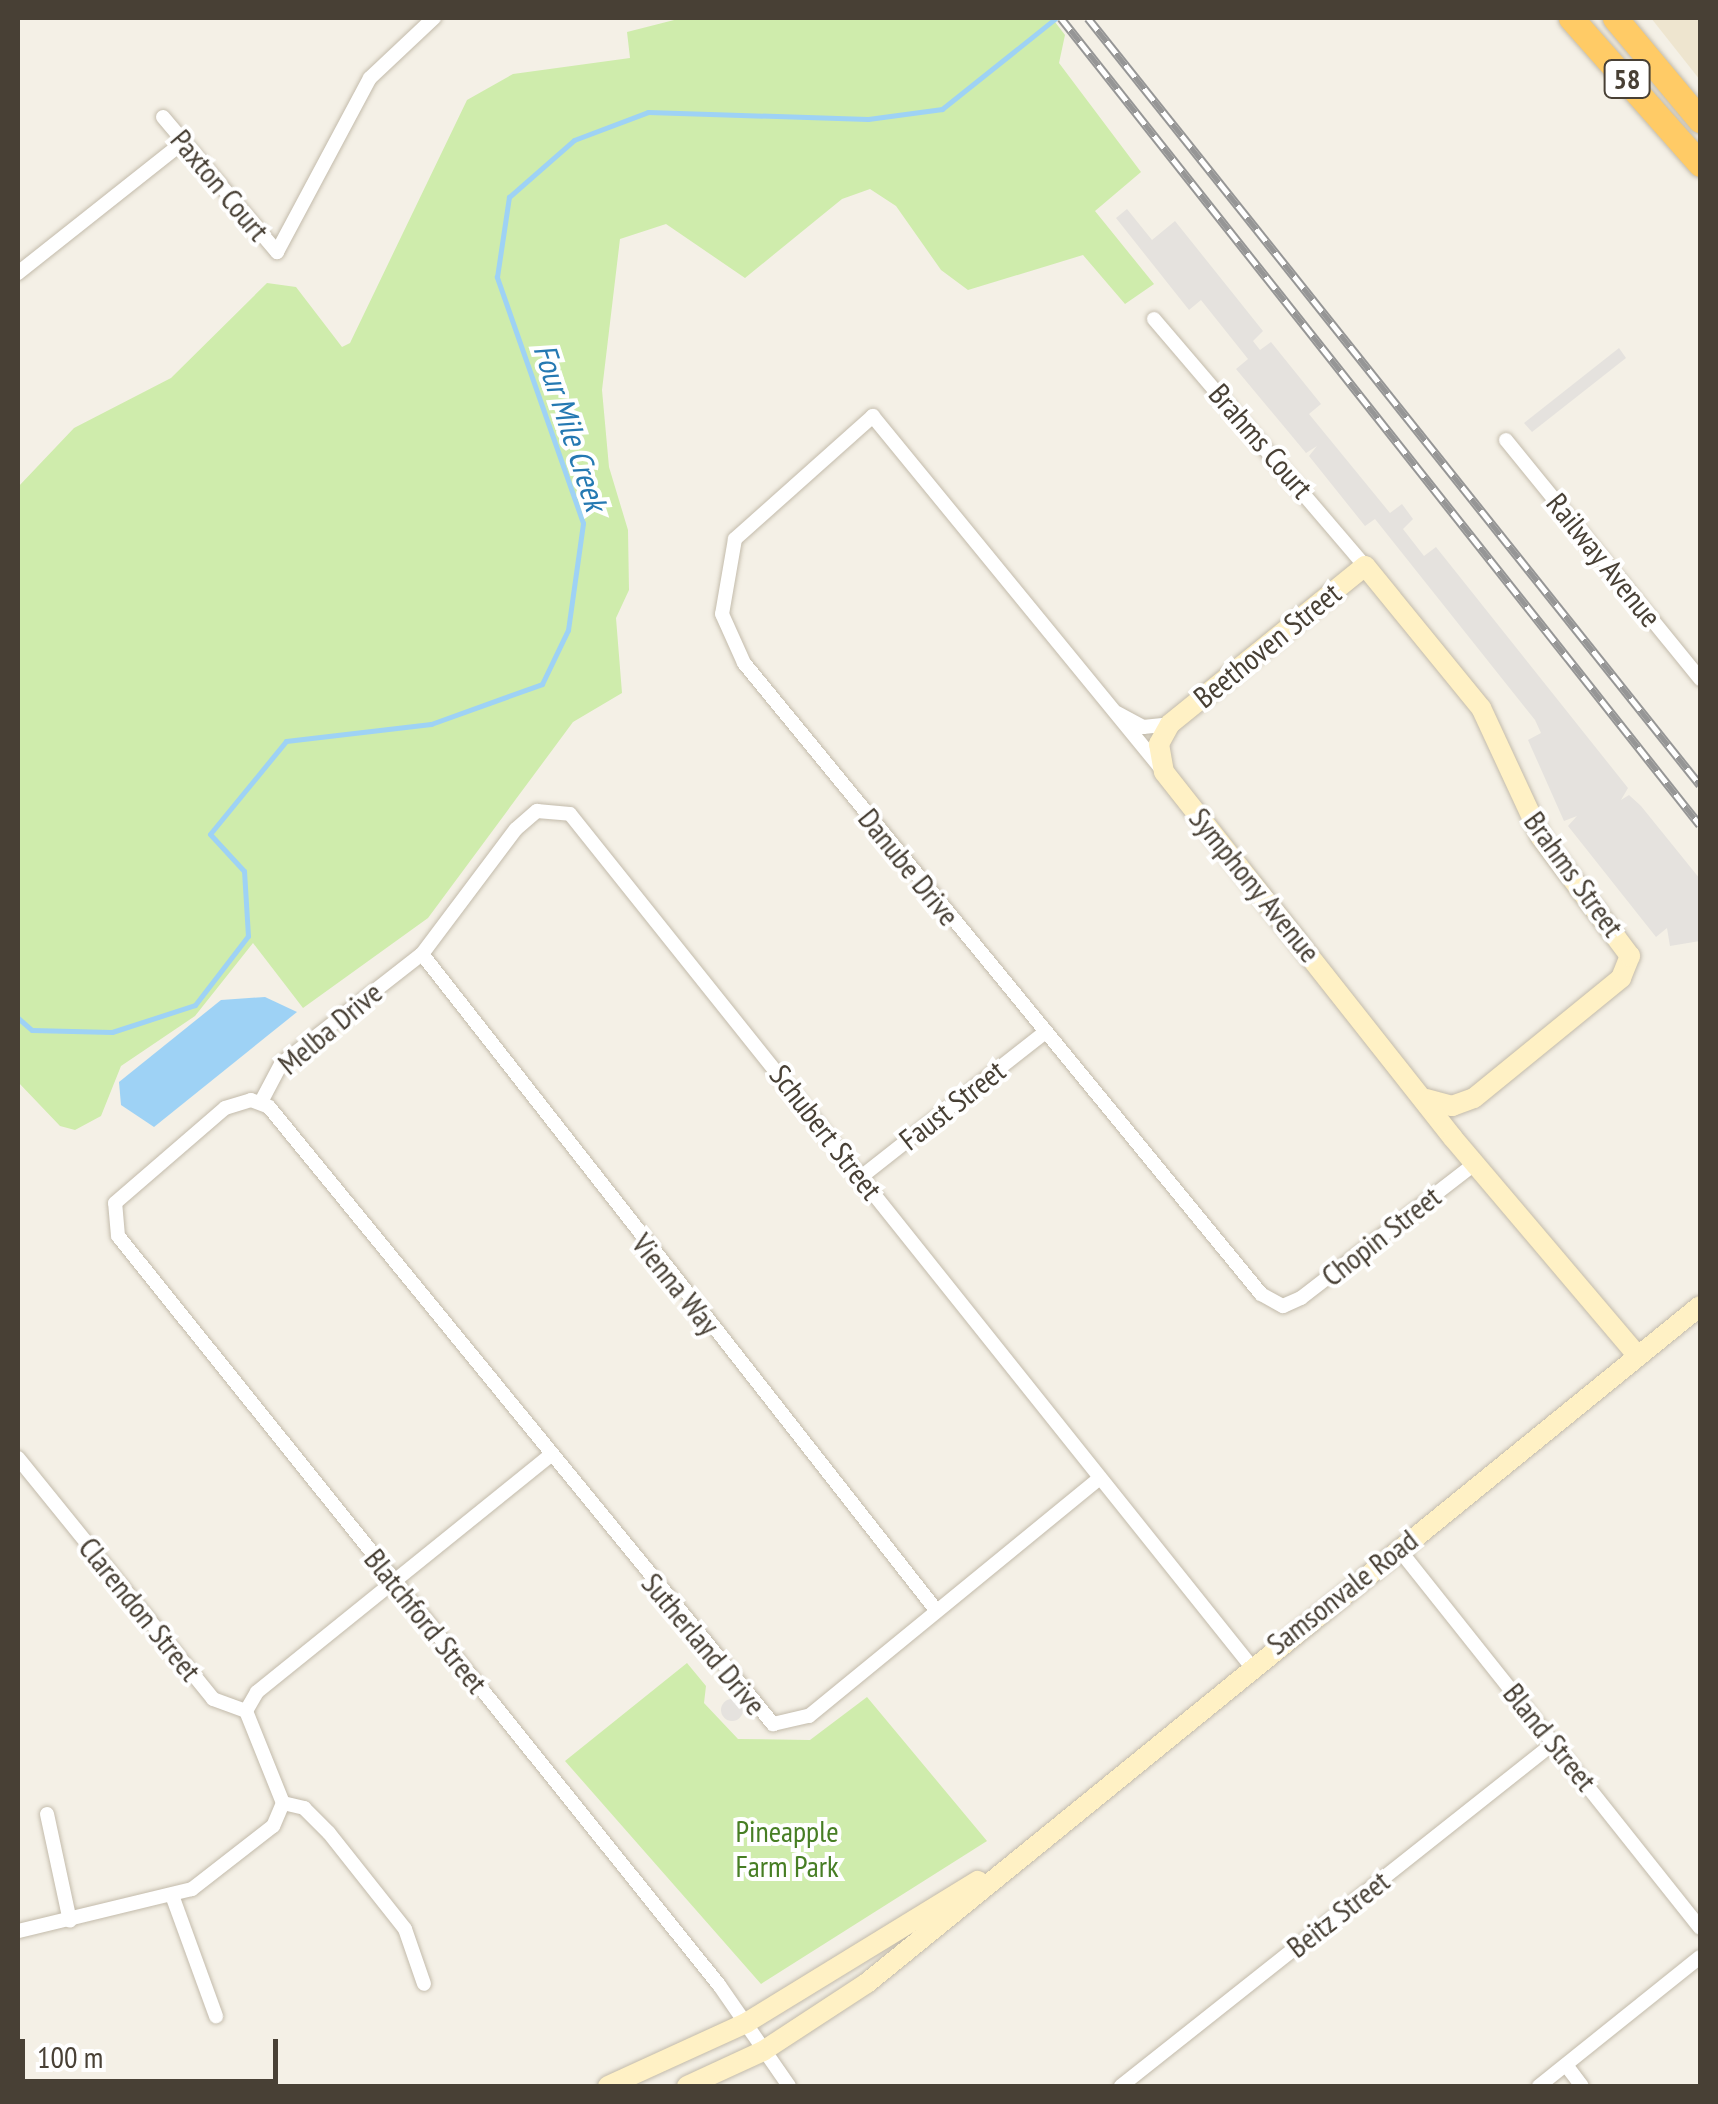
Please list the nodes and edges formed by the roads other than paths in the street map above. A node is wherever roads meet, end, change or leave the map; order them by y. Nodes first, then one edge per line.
1 (434, 18) edge
2 (1572, 18) edge
3 (1615, 18) edge
4 (163, 118) dead end
5 (1700, 120) edge
6 (1691, 135) edge
7 (182, 142) junction
8 (1700, 164) edge
9 (18, 272) edge
10 (1154, 318) dead end
11 (873, 416) joint
12 (1506, 440) dead end
13 (1365, 566) junction
14 (1700, 680) edge
15 (1117, 713) junction
16 (1170, 724) junction
17 (1164, 772) junction
18 (537, 811) joint
19 (422, 954) junction
20 (1043, 1034) junction
21 (1474, 1098) junction
22 (1426, 1099) junction
23 (261, 1102) junction
24 (1471, 1155) junction
25 (861, 1177) junction
26 (112, 1216) joint
27 (1283, 1306) joint
28 (1696, 1314) edge
29 (1638, 1356) junction
30 (550, 1455) junction
31 (18, 1458) edge
32 (1100, 1478) junction
33 (1398, 1548) junction
34 (393, 1582) junction
35 (936, 1610) junction
36 (1250, 1665) junction
37 (246, 1711) junction
38 (1555, 1742) junction
39 (283, 1804) junction
40 (47, 1814) dead end
41 (985, 1878) junction
42 (173, 1898) junction
43 (70, 1921) junction
44 (1700, 1928) edge
45 (18, 1931) edge
46 (1700, 1957) edge
47 (424, 1984) dead end
48 (216, 2016) dead end
49 (746, 2023) junction
50 (763, 2051) junction
51 (1566, 2065) junction
52 (608, 2086) edge
53 (687, 2086) edge
54 (788, 2086) edge
55 (1120, 2086) edge
56 (1539, 2086) edge
57 (1582, 2086) edge

1 - 7 street, Paxton Court
2 - 6 highway, 58
3 - 5 highway, 58
4 - 7 street, Paxton Court
6 - 8 highway, 58
7 - 9 street
10 - 13 street, Brahms Court
11 - 15 street, Symphony Avenue
11 - 20 street, Danube Drive
12 - 14 street, Railway Avenue
13 - 16 street, Beethoven Street
13 - 21 street, Brahms Street
15 - 16 street
15 - 17 street, Symphony Avenue
16 - 17 street
17 - 22 street, Symphony Avenue
18 - 19 street, Melba Drive
18 - 25 street, Schubert Street
19 - 23 street, Melba Drive
19 - 35 street, Vienna Way
20 - 25 street, Faust Street
20 - 27 street, Danube Drive
21 - 22 street
21 - 24 street
22 - 24 street, Symphony Avenue
23 - 26 street, Melba Drive
23 - 30 street, Sutherland Drive
24 - 27 street, Chopin Street
24 - 29 street, Symphony Avenue
25 - 32 street, Schubert Street
26 - 34 street, Blatchford Street
28 - 29 street, Samsonvale Road
29 - 33 street, Samsonvale Road
30 - 34 street
30 - 35 street, Sutherland Drive
31 - 37 street, Clarendon Street
32 - 35 street, Sutherland Drive
32 - 36 street
33 - 36 street, Samsonvale Road
33 - 38 street, Bland Street
34 - 37 street
34 - 49 street, Blatchford Street
36 - 41 street, Samsonvale Road
37 - 39 street
38 - 44 street, Bland Street
38 - 55 street, Beitz Street
39 - 42 street
39 - 47 street
40 - 43 street
41 - 49 street, Samsonvale Road
41 - 50 street, Samsonvale Road
42 - 43 street
42 - 48 street
43 - 45 street
46 - 51 street
49 - 50 street
49 - 52 street, Samsonvale Road
50 - 53 street, Samsonvale Road
50 - 54 street
51 - 56 street
51 - 57 street

